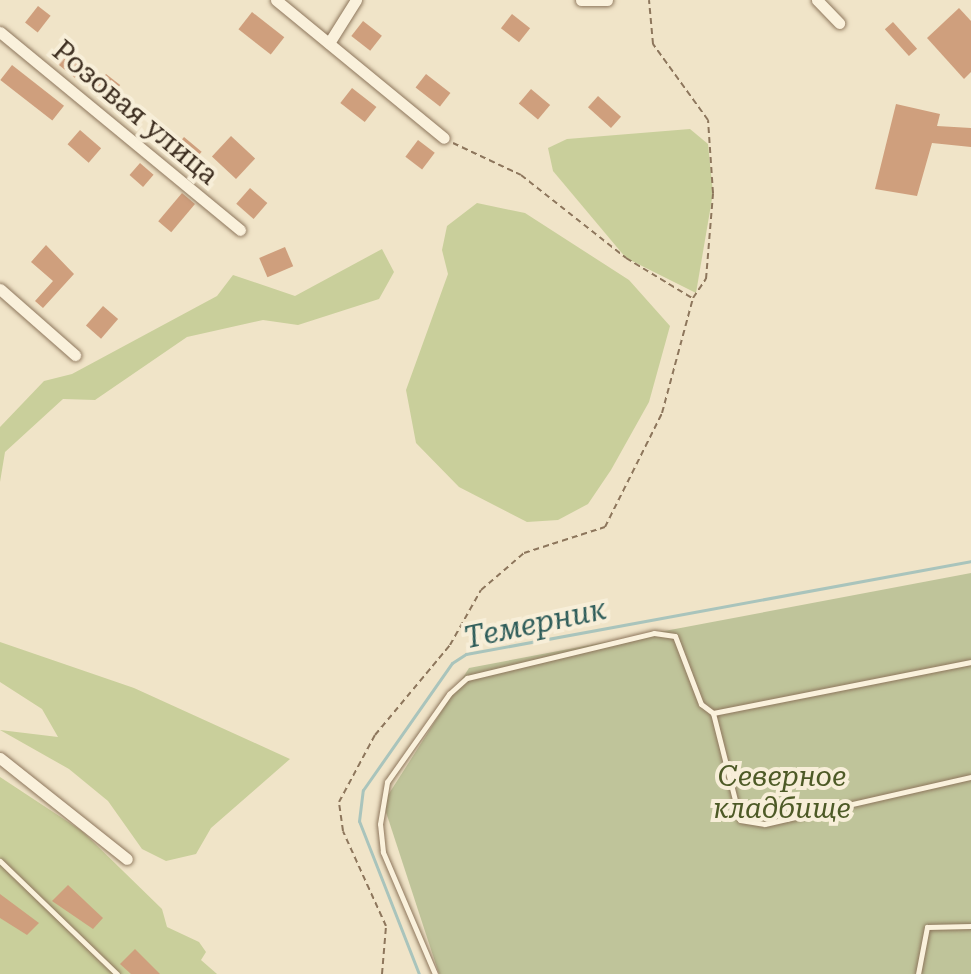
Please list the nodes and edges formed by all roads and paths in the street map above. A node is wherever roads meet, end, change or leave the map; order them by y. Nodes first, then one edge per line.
1 (276, 0) edge
2 (356, 0) edge
3 (581, 0) edge
4 (607, 0) edge
5 (649, 0) edge
6 (817, 0) edge
7 (839, 23) dead end
8 (0, 32) edge
9 (329, 43) junction
10 (444, 138) joint
11 (240, 230) dead end
12 (0, 289) edge
13 (693, 298) junction
14 (75, 355) dead end
15 (971, 662) edge
16 (713, 713) junction
17 (0, 758) edge
18 (971, 777) edge
19 (127, 859) dead end
20 (0, 861) edge
21 (971, 926) edge
22 (117, 974) edge
23 (382, 974) edge
24 (435, 974) edge
25 (918, 974) edge

1 - 9 street
2 - 9 street
3 - 4 street
5 - 13 path
6 - 7 street
8 - 11 street, Розовая улица
9 - 10 street
10 - 13 path
12 - 14 street
13 - 23 path
15 - 16 lane
16 - 18 lane
16 - 24 lane
17 - 19 street
20 - 22 lane
21 - 25 lane

